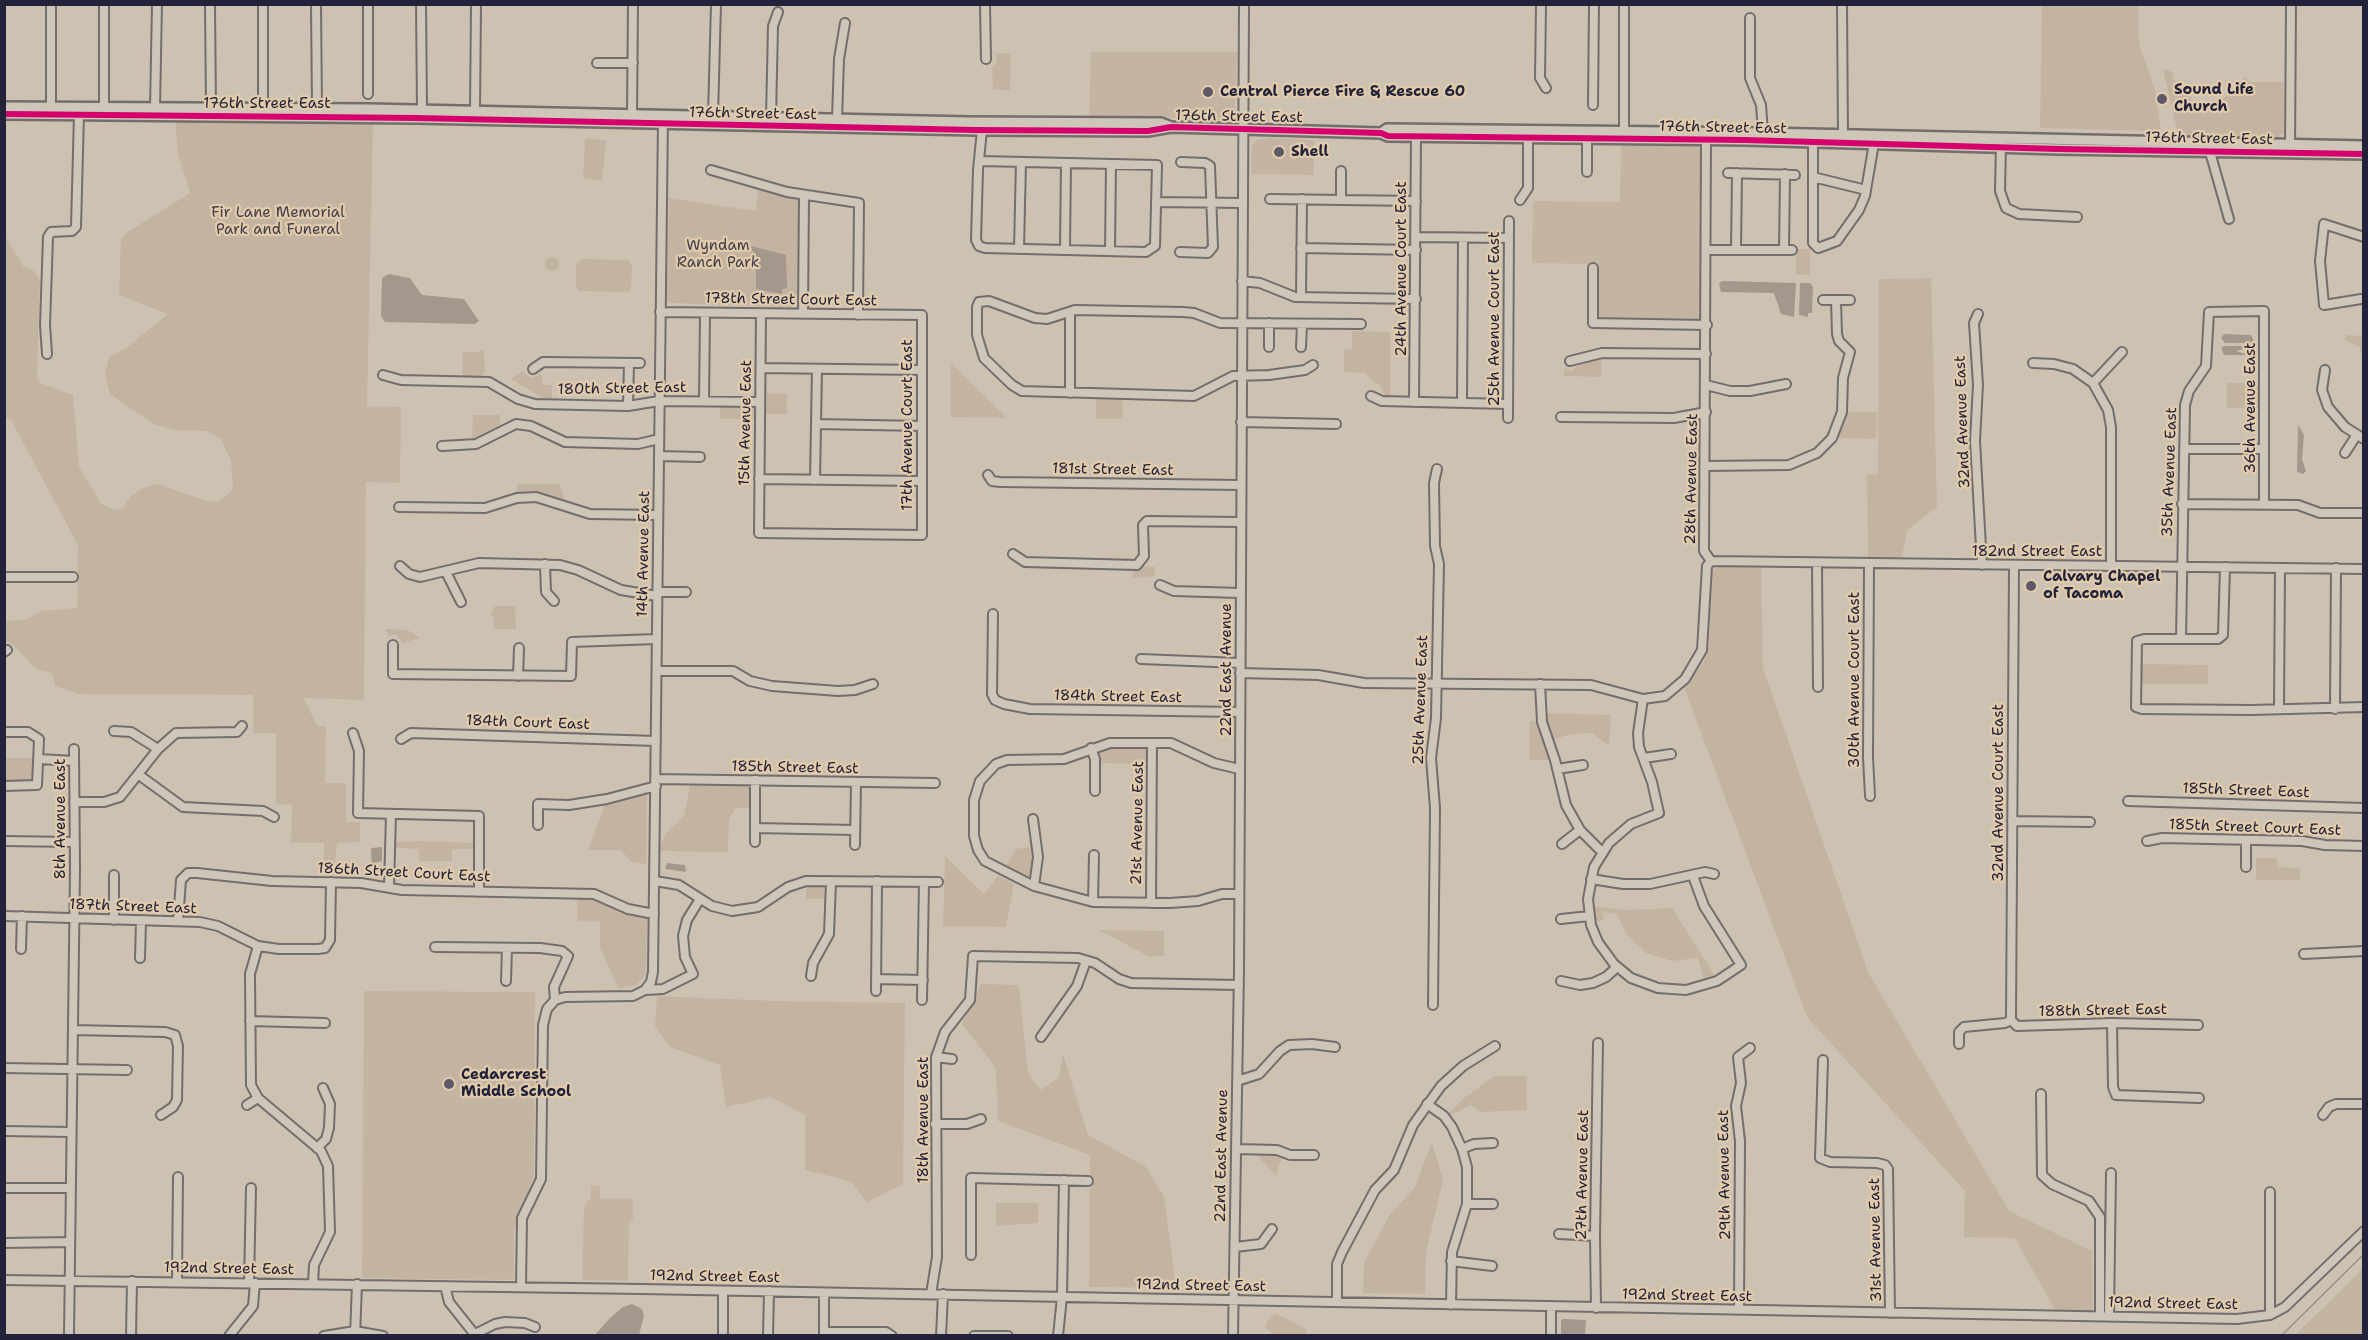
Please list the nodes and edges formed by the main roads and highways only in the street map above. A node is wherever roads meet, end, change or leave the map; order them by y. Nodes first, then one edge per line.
1 (4, 107) edge
2 (104, 107) junction
3 (155, 108) junction
4 (422, 110) junction
5 (4, 114) edge
6 (66, 114) junction
7 (120, 115) junction
8 (632, 115) junction
9 (381, 117) junction
10 (663, 120) junction
11 (573, 121) junction
12 (969, 122) junction
13 (1022, 122) junction
14 (807, 123) junction
15 (1172, 127) junction
16 (927, 129) junction
17 (982, 130) junction
18 (1559, 131) junction
19 (1382, 133) junction
20 (1740, 133) junction
21 (1524, 137) junction
22 (1843, 138) junction
23 (1706, 140) junction
24 (2001, 143) junction
25 (2364, 146) edge
26 (2290, 148) junction
27 (2364, 154) edge

1 - 2 main road, 176th Street East
2 - 3 main road, 176th Street East
2 - 6 main road
3 - 4 main road, 176th Street East
3 - 7 main road
4 - 8 main road, 176th Street East
4 - 9 main road
5 - 6 main road, 176th Street East
6 - 7 main road, 176th Street East
7 - 9 main road, 176th Street East
8 - 10 main road, 176th Street East
8 - 11 main road
9 - 11 main road, 176th Street East
10 - 11 main road, 176th Street East
10 - 14 main road, 176th Street East
10 - 14 main road, 176th Street East
12 - 13 main road, 176th Street East
12 - 14 main road, 176th Street East
12 - 16 main road
13 - 15 main road, 176th Street East
13 - 17 main road
14 - 16 main road, 176th Street East
15 - 17 main road, 176th Street East
15 - 19 main road, 176th Street East
16 - 17 main road, 176th Street East
18 - 19 main road, 176th Street East
18 - 20 main road, 176th Street East
18 - 21 main road
19 - 21 main road, 176th Street East
20 - 22 main road, 176th Street East
20 - 23 main road
21 - 23 main road, 176th Street East
22 - 23 main road, 176th Street East
22 - 24 main road, 176th Street East
22 - 24 main road, 176th Street East
24 - 26 main road, 176th Street East
24 - 26 main road, 176th Street East
25 - 26 main road, 176th Street East
26 - 27 main road, 176th Street East

